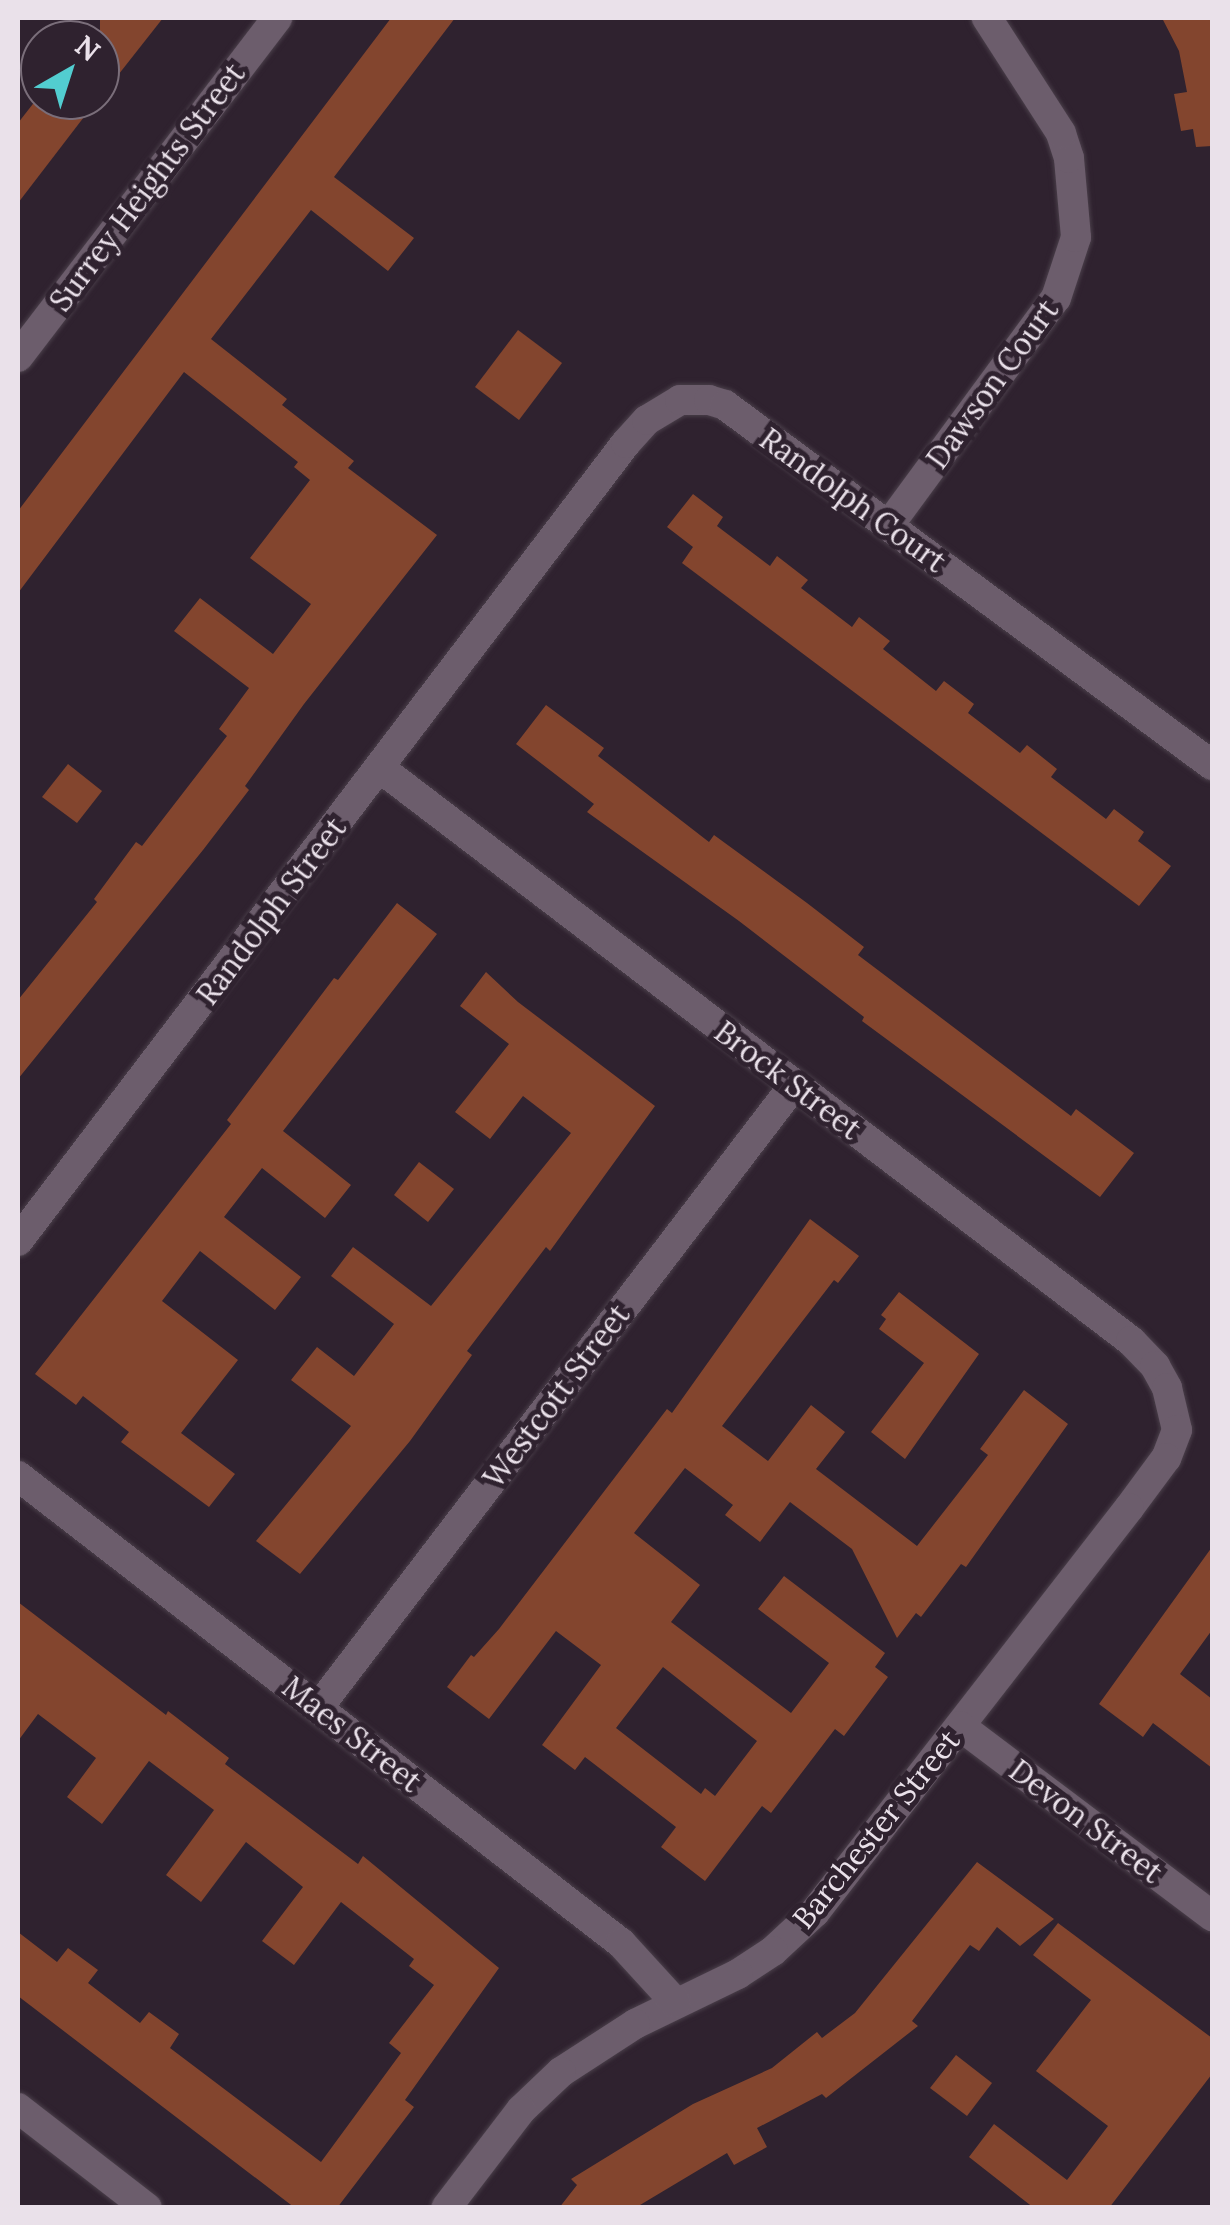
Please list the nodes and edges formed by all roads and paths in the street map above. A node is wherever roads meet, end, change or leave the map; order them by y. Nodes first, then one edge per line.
1 (277, 18) edge
2 (987, 18) edge
3 (18, 357) edge
4 (889, 526) junction
5 (522, 580) joint
6 (1212, 764) edge
7 (380, 768) junction
8 (794, 1084) junction
9 (18, 1241) edge
10 (1175, 1409) joint
11 (18, 1476) edge
12 (318, 1708) junction
13 (960, 1726) junction
14 (1212, 1916) edge
15 (676, 2003) junction
16 (18, 2108) edge
17 (147, 2208) edge
18 (446, 2208) edge

1 - 3 street, Surrey Heights Street
2 - 4 street, Dawson Court
4 - 5 street, Randolph Court
4 - 6 street, Randolph Court
5 - 7 street, Randolph Street
7 - 8 street, Brock Street
7 - 9 street, Randolph Street
8 - 10 street, Brock Street
8 - 12 street, Westcott Street
10 - 13 street, Barchester Street
11 - 12 street, Maes Street
12 - 15 street, Maes Street
13 - 14 street, Devon Street
13 - 15 street, Barchester Street
15 - 18 street, Barchester Street
16 - 17 street

